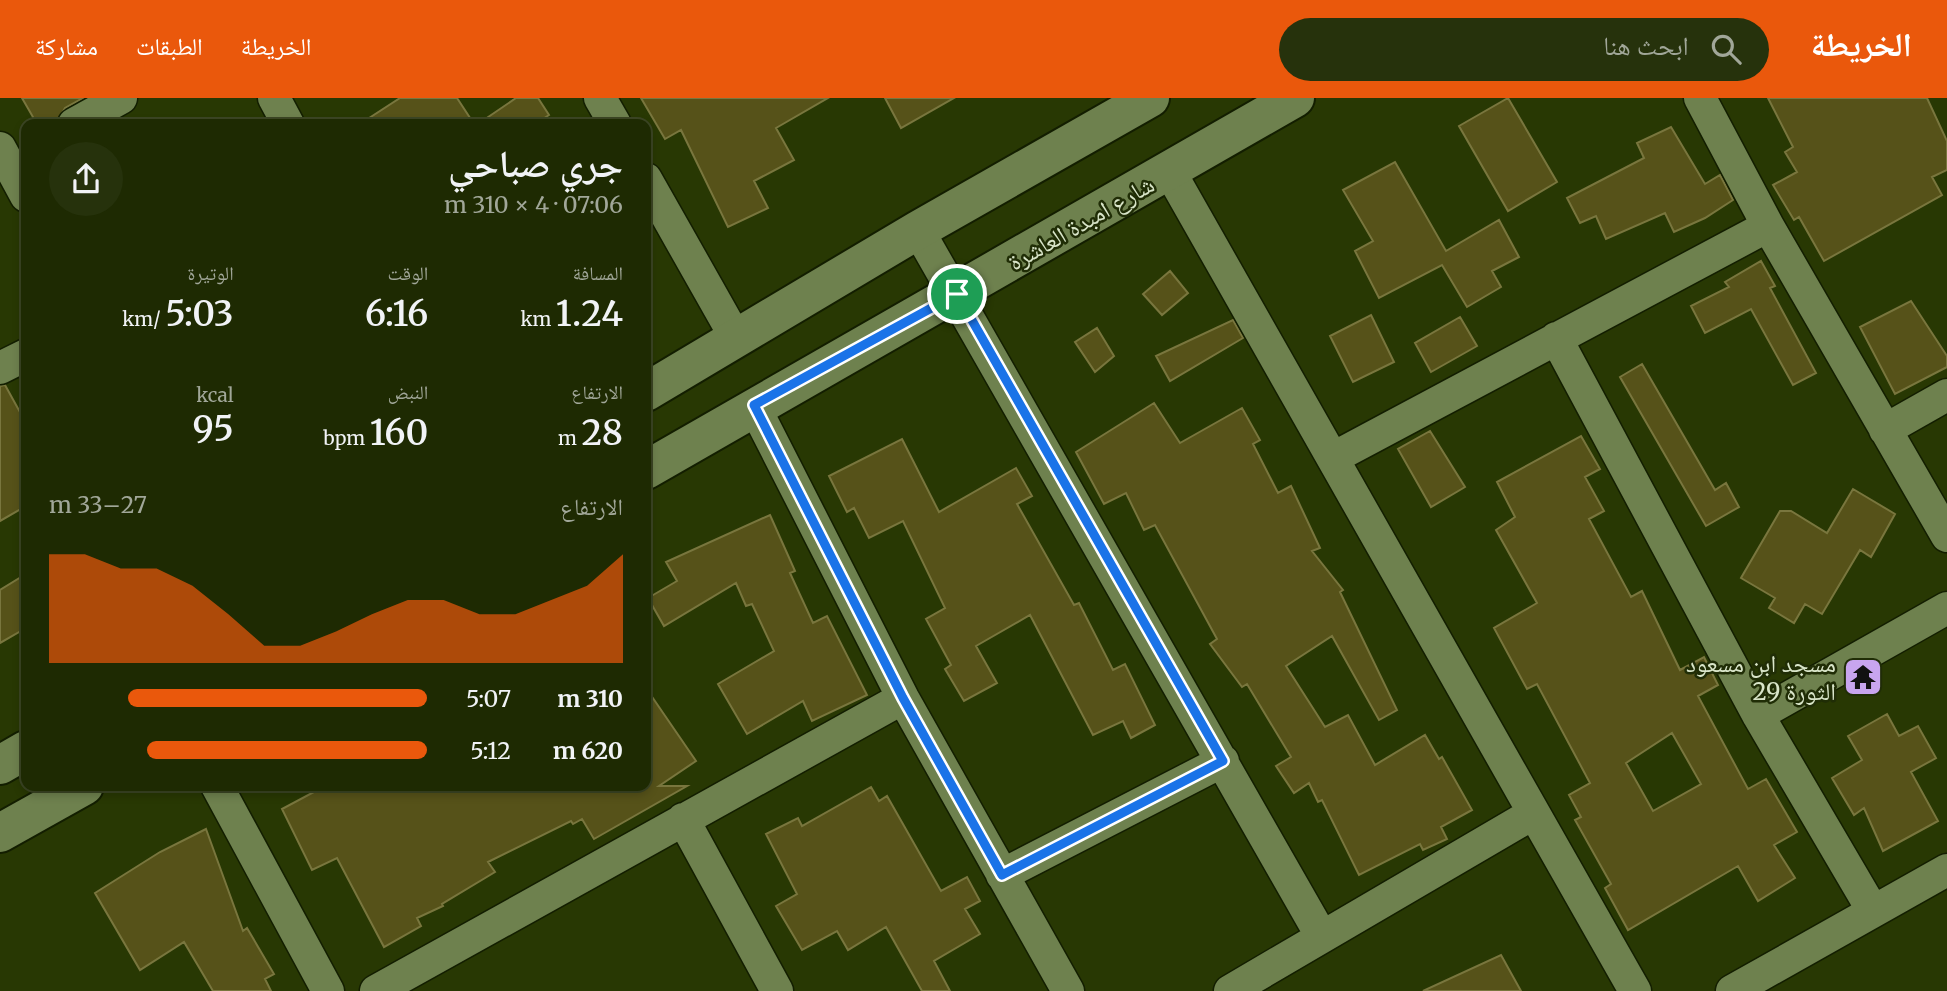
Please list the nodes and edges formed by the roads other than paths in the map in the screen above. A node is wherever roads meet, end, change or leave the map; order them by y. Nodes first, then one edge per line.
1 (121, 98) edge
2 (274, 98) edge
3 (600, 98) edge
4 (1150, 98) edge
5 (1295, 98) edge
6 (1700, 98) edge
7 (84, 119) edge
8 (285, 119) edge
9 (612, 119) edge
10 (11, 154) edge
11 (1170, 172) junction
12 (21, 182) edge
13 (651, 188) edge
14 (1768, 226) junction
15 (918, 230) junction
16 (957, 294) junction
17 (1556, 338) junction
18 (737, 340) junction
19 (21, 358) edge
20 (0, 368) edge
21 (651, 389) edge
22 (1947, 395) edge
23 (754, 405) junction
24 (1885, 430) junction
25 (1333, 458) junction
26 (651, 467) edge
27 (1947, 536) edge
28 (1947, 608) edge
29 (903, 698) junction
30 (1758, 715) junction
31 (21, 753) edge
32 (1223, 761) junction
33 (0, 765) edge
34 (75, 791) edge
35 (220, 791) edge
36 (1534, 813) junction
37 (683, 819) junction
38 (0, 833) edge
39 (1947, 870) edge
40 (1002, 875) junction
41 (1873, 911) junction
42 (1322, 937) junction
43 (328, 991) edge
44 (376, 991) edge
45 (777, 991) edge
46 (1068, 991) edge
47 (1230, 991) edge
48 (1635, 991) edge
49 (1732, 991) edge

1 - 7 street
2 - 8 street
3 - 9 street
4 - 15 main road
5 - 11 main road, شارع امبدة العاشرة
6 - 14 street
10 - 12 street
11 - 16 main road, شارع امبدة العاشرة
11 - 25 street
13 - 18 street
14 - 17 street
14 - 24 street
15 - 16 street
15 - 18 main road
16 - 23 main road, شارع امبدة العاشرة
16 - 32 street
17 - 25 street
17 - 30 street
18 - 21 main road
19 - 20 street
22 - 24 street
23 - 26 main road, شارع امبدة العاشرة
23 - 29 street
24 - 27 street
25 - 36 street
28 - 30 street
29 - 37 street
29 - 40 street
30 - 41 street
31 - 33 main road
32 - 40 street
32 - 42 street
34 - 38 main road
35 - 43 street
36 - 42 street
36 - 48 street
37 - 44 street
37 - 45 street
39 - 41 street
40 - 46 street
41 - 49 street
42 - 47 street

